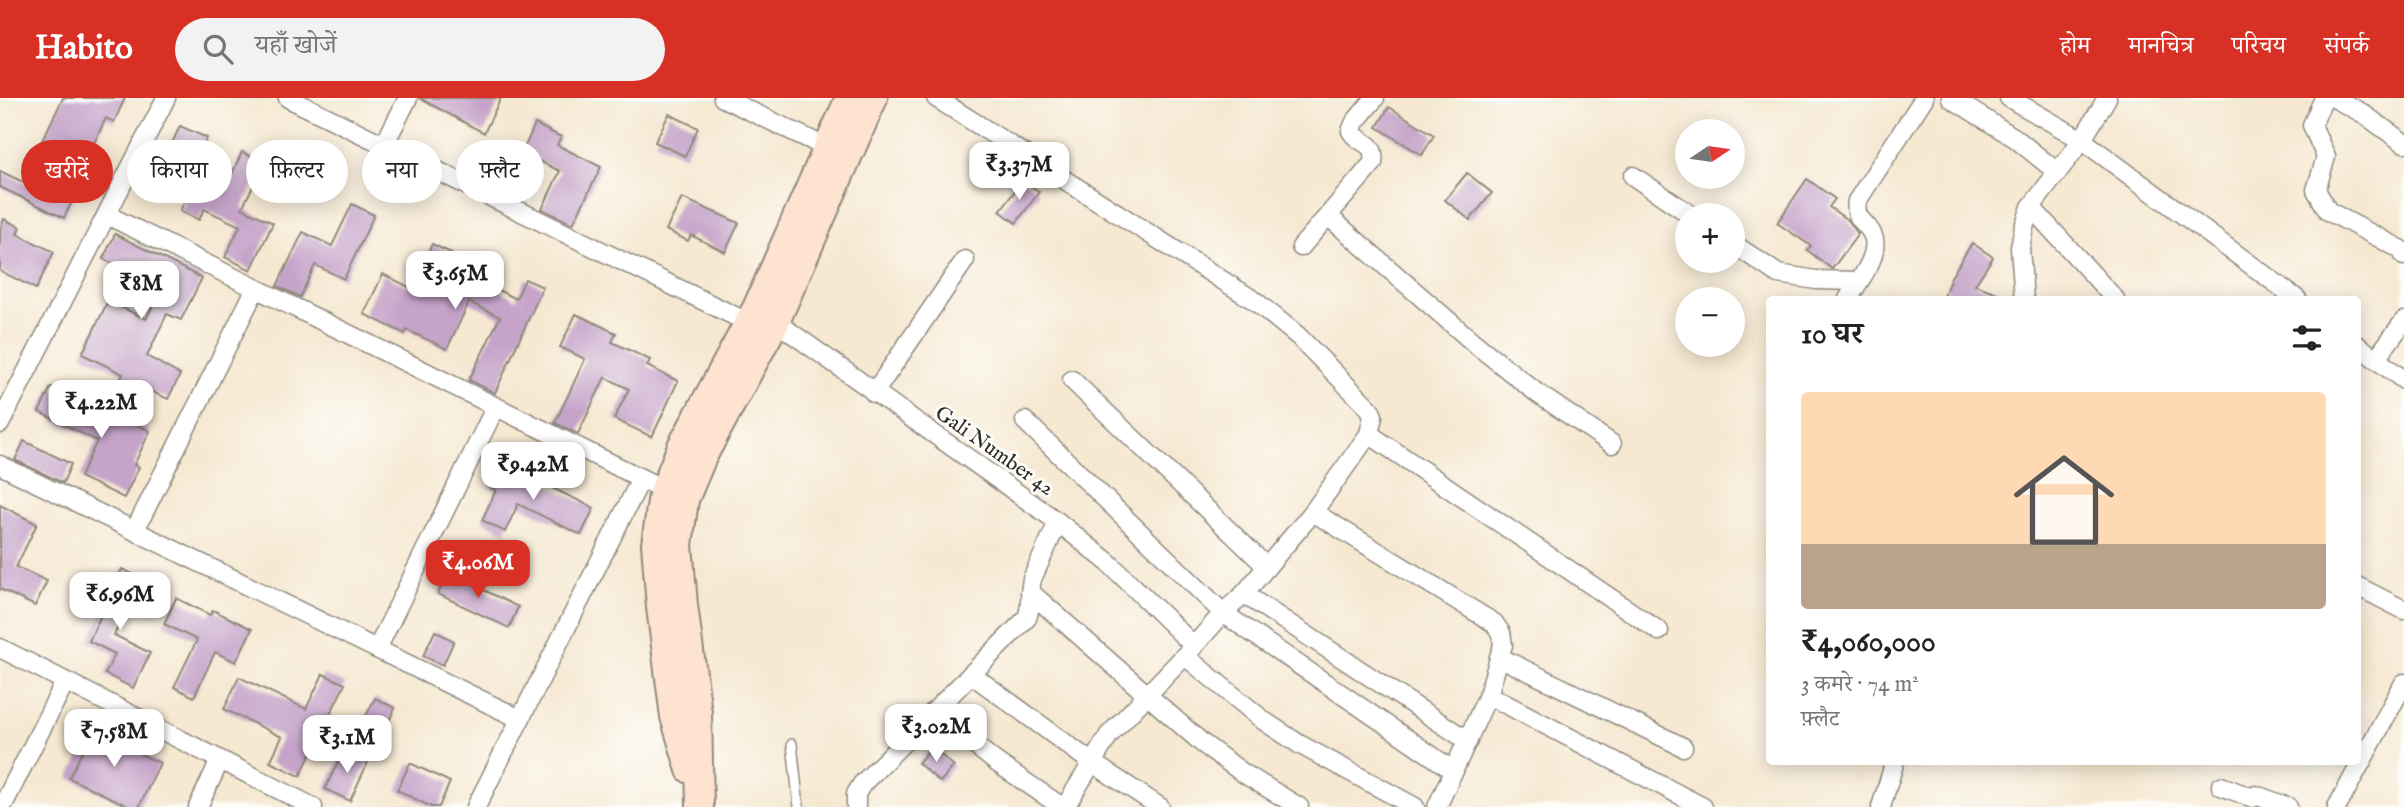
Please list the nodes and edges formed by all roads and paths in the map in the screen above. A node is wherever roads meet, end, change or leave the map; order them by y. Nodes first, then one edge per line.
1 (166, 98) edge
2 (288, 98) edge
3 (408, 98) edge
4 (723, 98) edge
5 (849, 98) edge
6 (874, 98) edge
7 (936, 98) edge
8 (1375, 98) edge
9 (1924, 98) edge
10 (1951, 98) edge
11 (2009, 98) edge
12 (2107, 98) edge
13 (2324, 98) edge
14 (2334, 98) edge
15 (374, 140) edge
16 (387, 140) edge
17 (2082, 141) junction
18 (2404, 143) edge
19 (837, 152) junction
20 (442, 172) edge
21 (2057, 172) junction
22 (1633, 176) dead end
23 (1675, 204) edge
24 (2031, 208) junction
25 (107, 215) junction
26 (1328, 216) junction
27 (1301, 247) dead end
28 (1745, 252) edge
29 (2404, 256) edge
30 (965, 260) dead end
31 (1858, 281) junction
32 (255, 290) junction
33 (1850, 296) edge
34 (2024, 296) edge
35 (2112, 296) edge
36 (2293, 296) edge
37 (760, 318) junction
38 (2404, 321) edge
39 (2361, 348) edge
40 (2376, 359) junction
41 (1072, 380) dead end
42 (2404, 380) edge
43 (874, 393) junction
44 (495, 408) junction
45 (1025, 421) dead end
46 (0, 424) edge
47 (1369, 434) junction
48 (1612, 444) dead end
49 (0, 465) edge
50 (652, 484) junction
51 (1313, 512) junction
52 (1058, 522) junction
53 (135, 530) junction
54 (1266, 567) junction
55 (2361, 588) edge
56 (1030, 592) junction
57 (1244, 594) junction
58 (2404, 610) edge
59 (1223, 613) junction
60 (1659, 631) dead end
61 (0, 649) edge
62 (377, 649) junction
63 (1189, 651) junction
64 (1499, 657) junction
65 (971, 674) junction
66 (65, 682) junction
67 (2404, 683) edge
68 (1148, 695) junction
69 (1488, 695) junction
70 (933, 712) junction
71 (520, 719) junction
72 (1468, 741) junction
73 (792, 744) dead end
74 (1683, 747) dead end
75 (220, 760) junction
76 (1091, 762) junction
77 (2361, 763) edge
78 (1894, 765) edge
79 (2360, 765) edge
80 (1454, 771) junction
81 (2221, 786) dead end
82 (699, 803) edge
83 (2, 807) edge
84 (198, 807) edge
85 (313, 807) edge
86 (476, 807) edge
87 (799, 807) edge
88 (856, 807) edge
89 (1064, 807) edge
90 (1160, 807) edge
91 (1299, 807) edge
92 (1415, 807) edge
93 (1437, 807) edge
94 (1703, 807) edge
95 (1881, 807) edge
96 (2288, 807) edge
97 (2337, 807) edge

1 - 25 street
2 - 15 street, Gali Number 42
3 - 16 street
4 - 19 street
5 - 19 street
6 - 19 street
7 - 47 street
8 - 26 street
9 - 31 street
10 - 21 street
11 - 17 street
12 - 17 street
13 - 29 street
14 - 18 street
17 - 21 street
17 - 36 street
19 - 37 street
20 - 37 street, Gali Number 42
21 - 24 street
22 - 23 street
24 - 34 street
24 - 35 street
25 - 32 street
25 - 46 street
26 - 27 street
26 - 48 street
28 - 31 street
30 - 43 street
31 - 33 street
32 - 44 street
32 - 53 street
37 - 43 street, Gali Number 42
37 - 50 street
37 - 82 street
38 - 40 street
39 - 40 street
40 - 42 street
41 - 54 street
43 - 52 street, Gali Number 42
44 - 50 street
44 - 62 street
45 - 59 street
47 - 51 street
47 - 60 street
49 - 53 street
50 - 71 street
50 - 82 street
51 - 54 street
51 - 64 street
52 - 56 street
52 - 63 street, Gali Number 42
53 - 62 street
54 - 57 street
55 - 58 street
56 - 65 street
56 - 68 street
57 - 59 street
57 - 72 street
59 - 63 street
59 - 80 street
61 - 66 street
62 - 71 street
63 - 68 street
63 - 92 street, Gali Number 42
64 - 69 street
64 - 74 street
65 - 70 street
65 - 76 street
66 - 75 street
66 - 83 street
67 - 77 street
68 - 76 street
68 - 91 street
69 - 72 street
69 - 94 street
70 - 88 street
70 - 89 street
71 - 86 street
72 - 80 street
73 - 87 lane
75 - 84 street
75 - 85 street
76 - 89 street
76 - 90 street
78 - 95 street
79 - 97 street
80 - 93 street
81 - 96 street

